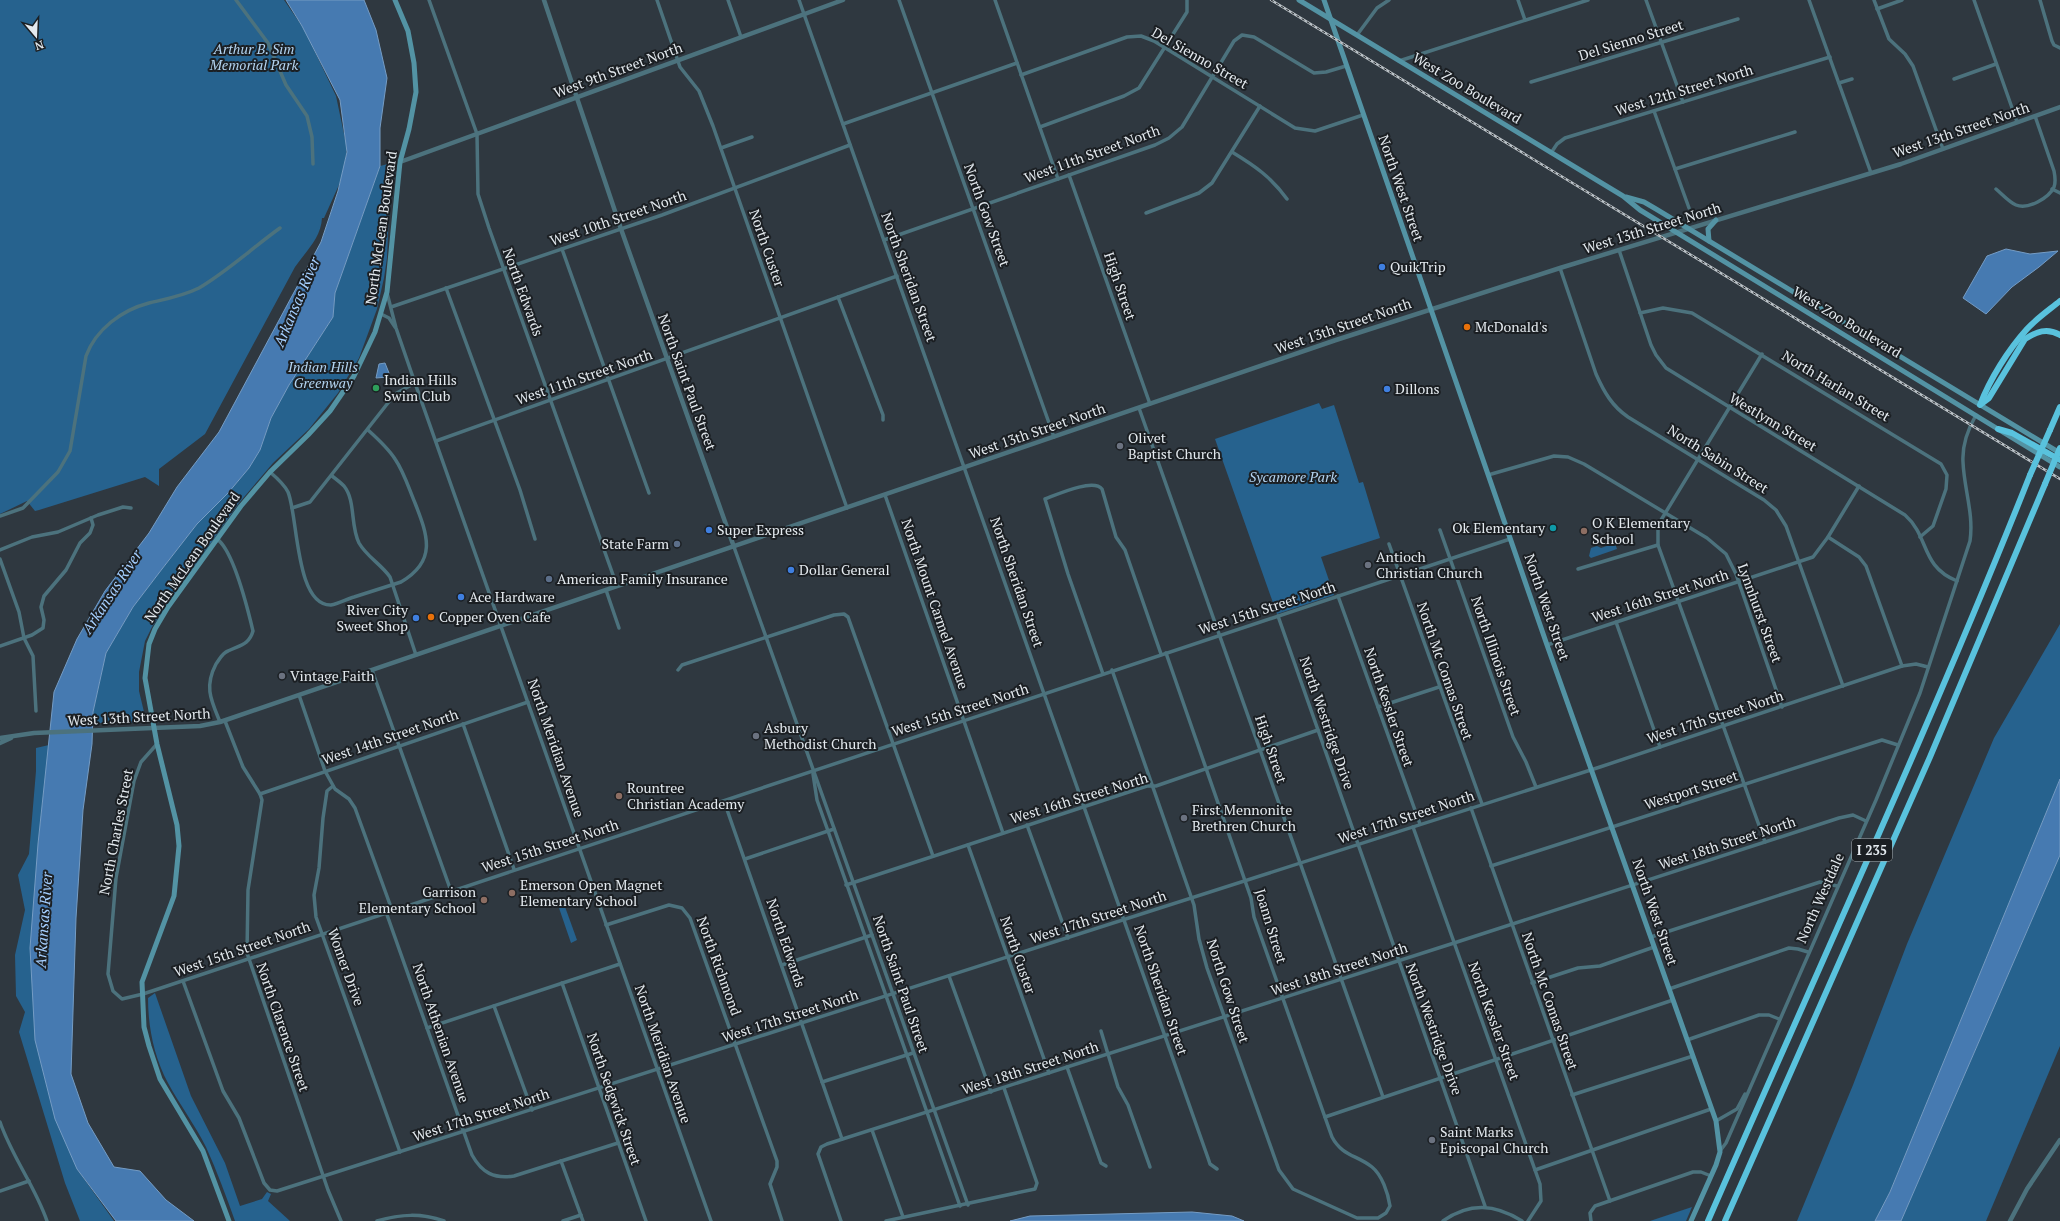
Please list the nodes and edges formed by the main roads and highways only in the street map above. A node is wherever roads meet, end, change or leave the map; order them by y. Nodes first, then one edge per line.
1 (395, 0) edge
2 (1299, 0) edge
3 (1324, 0) edge
4 (1330, 19) junction
5 (1624, 196) junction
6 (1716, 220) road end
7 (1710, 242) junction
8 (2060, 301) edge
9 (2060, 334) edge
10 (1980, 405) junction
11 (2060, 407) edge
12 (1976, 414) junction
13 (1998, 429) junction
14 (2060, 448) edge
15 (2060, 453) edge
16 (2060, 460) edge
17 (2060, 467) edge
18 (229, 1221) edge
19 (1691, 1221) edge
20 (1708, 1221) edge
21 (1725, 1221) edge

1 - 18 main road, North McLean Boulevard
2 - 4 main road, West Zoo Boulevard
3 - 4 main road, North West Street
4 - 5 main road, West Zoo Boulevard
4 - 19 main road, North West Street
5 - 7 main road, West Zoo Boulevard
5 - 12 main road, West Zoo Boulevard
6 - 7 main road
7 - 10 main road, West Zoo Boulevard
8 - 10 highway
9 - 10 highway
10 - 12 main road
10 - 15 main road, West Zoo Boulevard
11 - 20 highway, I 235, bridge
12 - 13 main road, West Zoo Boulevard
13 - 16 highway
13 - 17 main road, West Zoo Boulevard
14 - 21 highway, I 235, bridge

